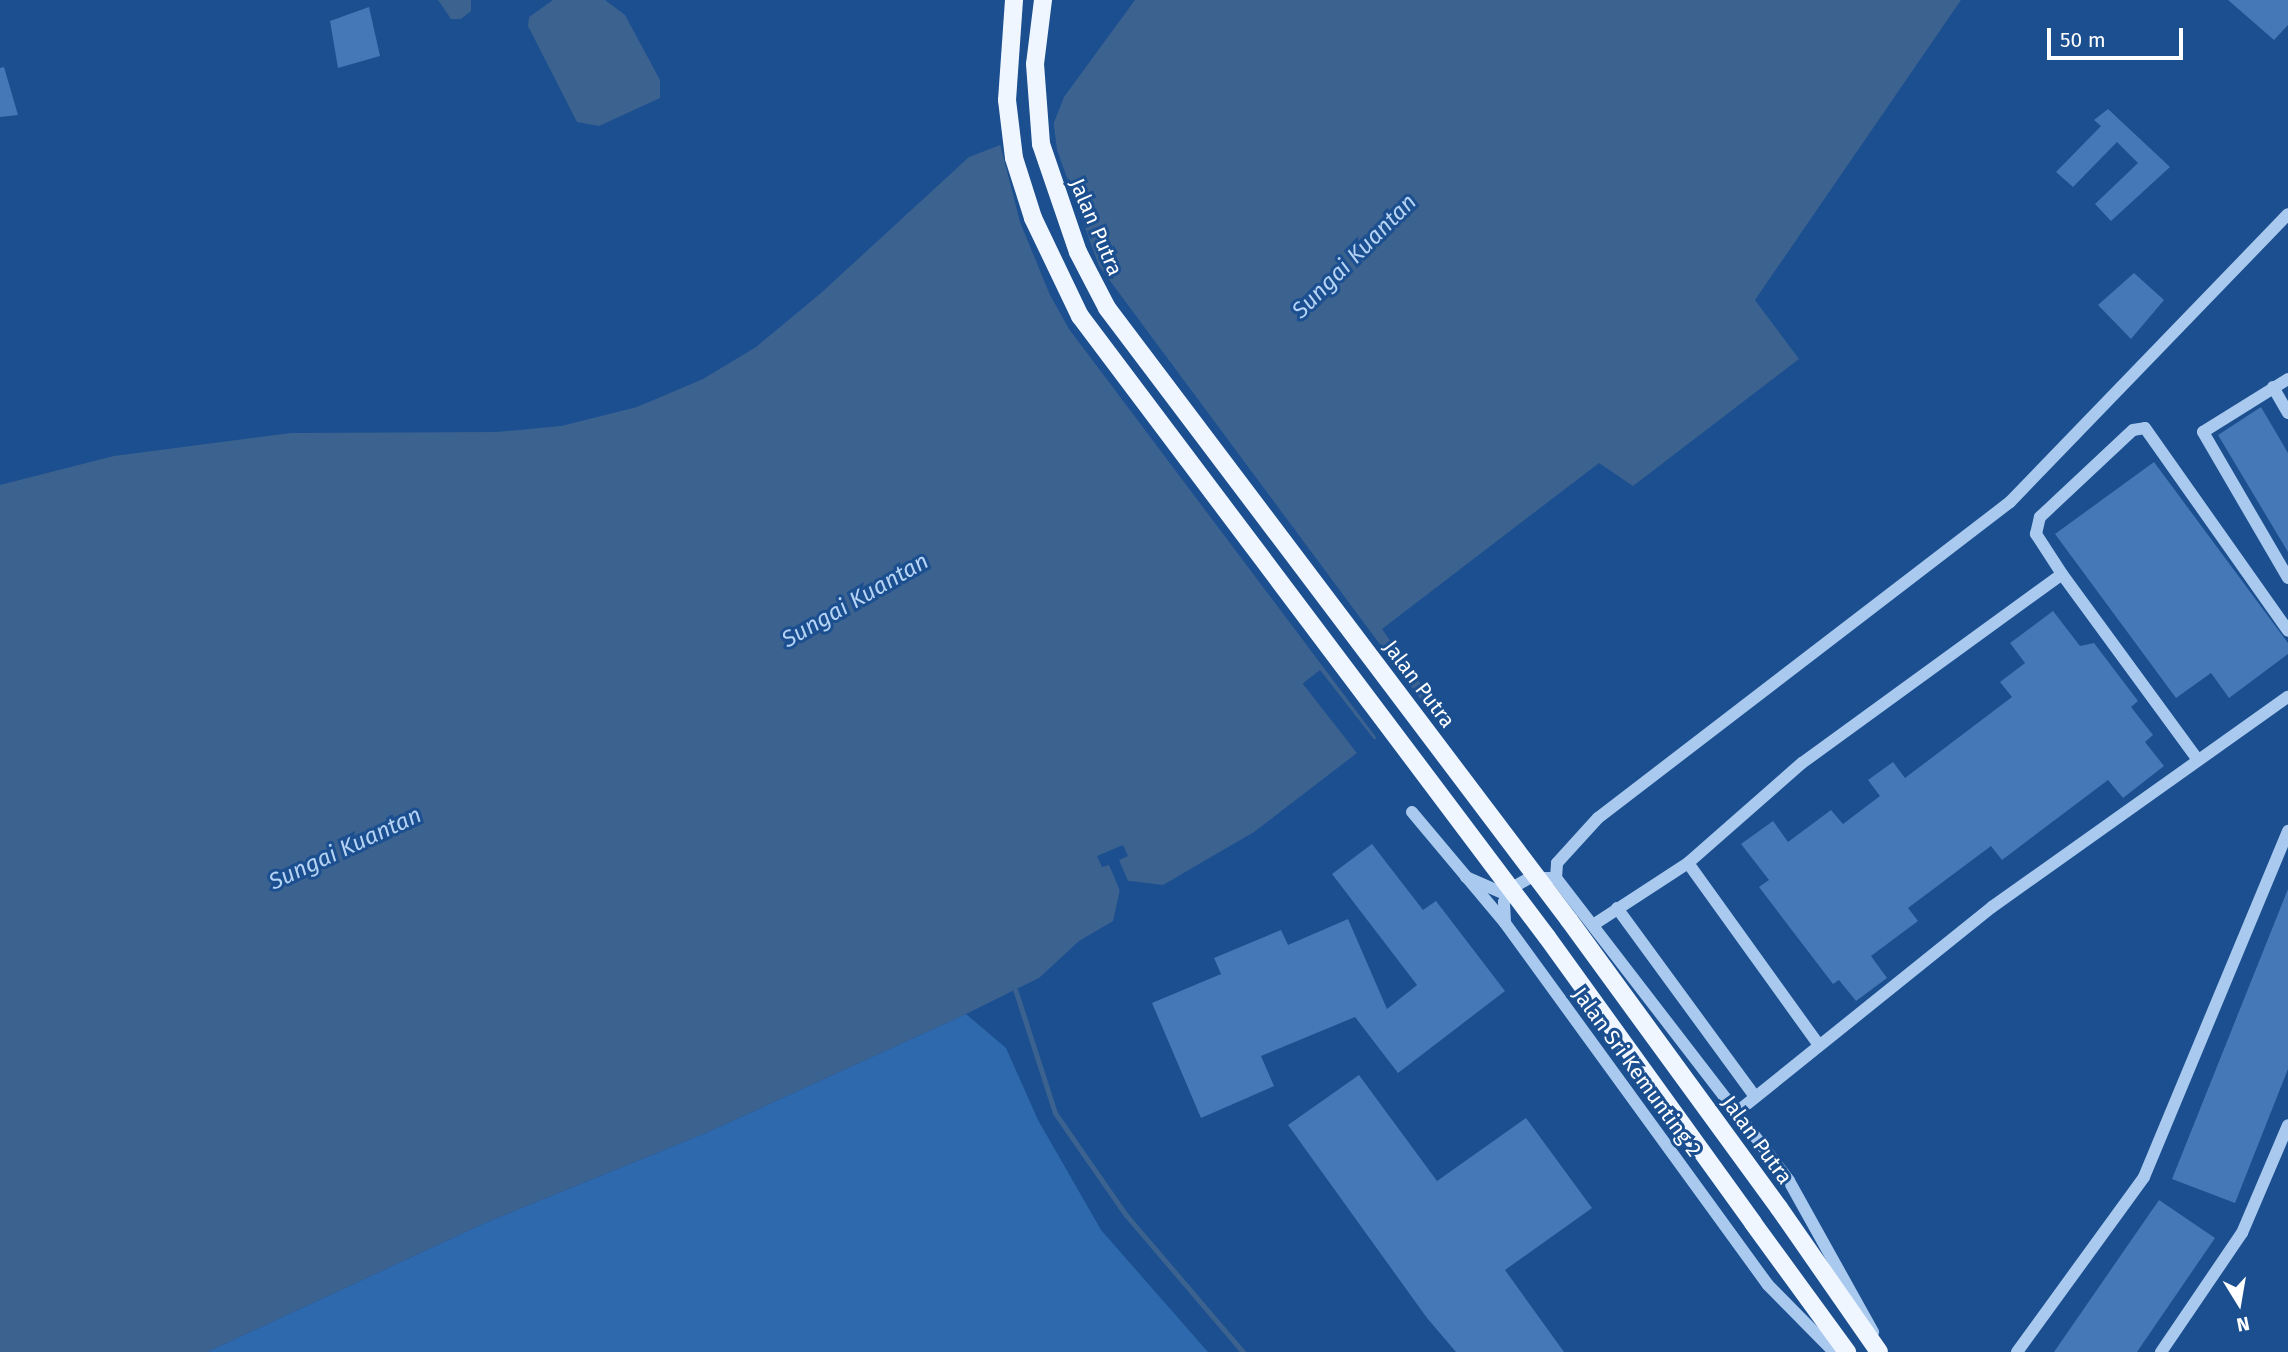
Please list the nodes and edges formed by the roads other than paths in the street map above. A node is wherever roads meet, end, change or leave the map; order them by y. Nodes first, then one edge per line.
1 (1014, 0) edge
2 (1043, 0) edge
3 (2288, 214) edge
4 (2288, 379) edge
5 (2273, 387) junction
6 (2288, 413) edge
7 (2062, 574) junction
8 (2288, 578) edge
9 (2288, 631) edge
10 (2288, 697) edge
11 (2198, 760) junction
12 (1412, 812) dead end
13 (2288, 831) edge
14 (1688, 863) junction
15 (1462, 876) junction
16 (1556, 878) junction
17 (1507, 895) junction
18 (1617, 908) junction
19 (1505, 923) junction
20 (1594, 925) junction
21 (1818, 1044) junction
22 (1753, 1094) junction
23 (1737, 1112) junction
24 (2288, 1125) edge
25 (1834, 1352) edge
26 (1847, 1352) edge
27 (1881, 1352) edge
28 (2017, 1352) edge
29 (2161, 1352) edge

1 - 26 main road, bridge
2 - 27 main road, Jalan Putra, bridge
3 - 16 street
4 - 5 street
5 - 6 street
5 - 8 street
7 - 9 street
7 - 11 street
7 - 14 street
10 - 11 street
11 - 21 street
12 - 15 street, Jalan Sri Kemunting 2
13 - 28 street
14 - 18 street
14 - 21 street
15 - 17 street
15 - 19 street, Jalan Sri Kemunting 2
16 - 17 street
16 - 20 street
17 - 19 street
18 - 20 street
18 - 22 street
19 - 25 street, Jalan Sri Kemunting 2
20 - 23 street
21 - 22 street
22 - 23 street
23 - 27 street
24 - 29 street

